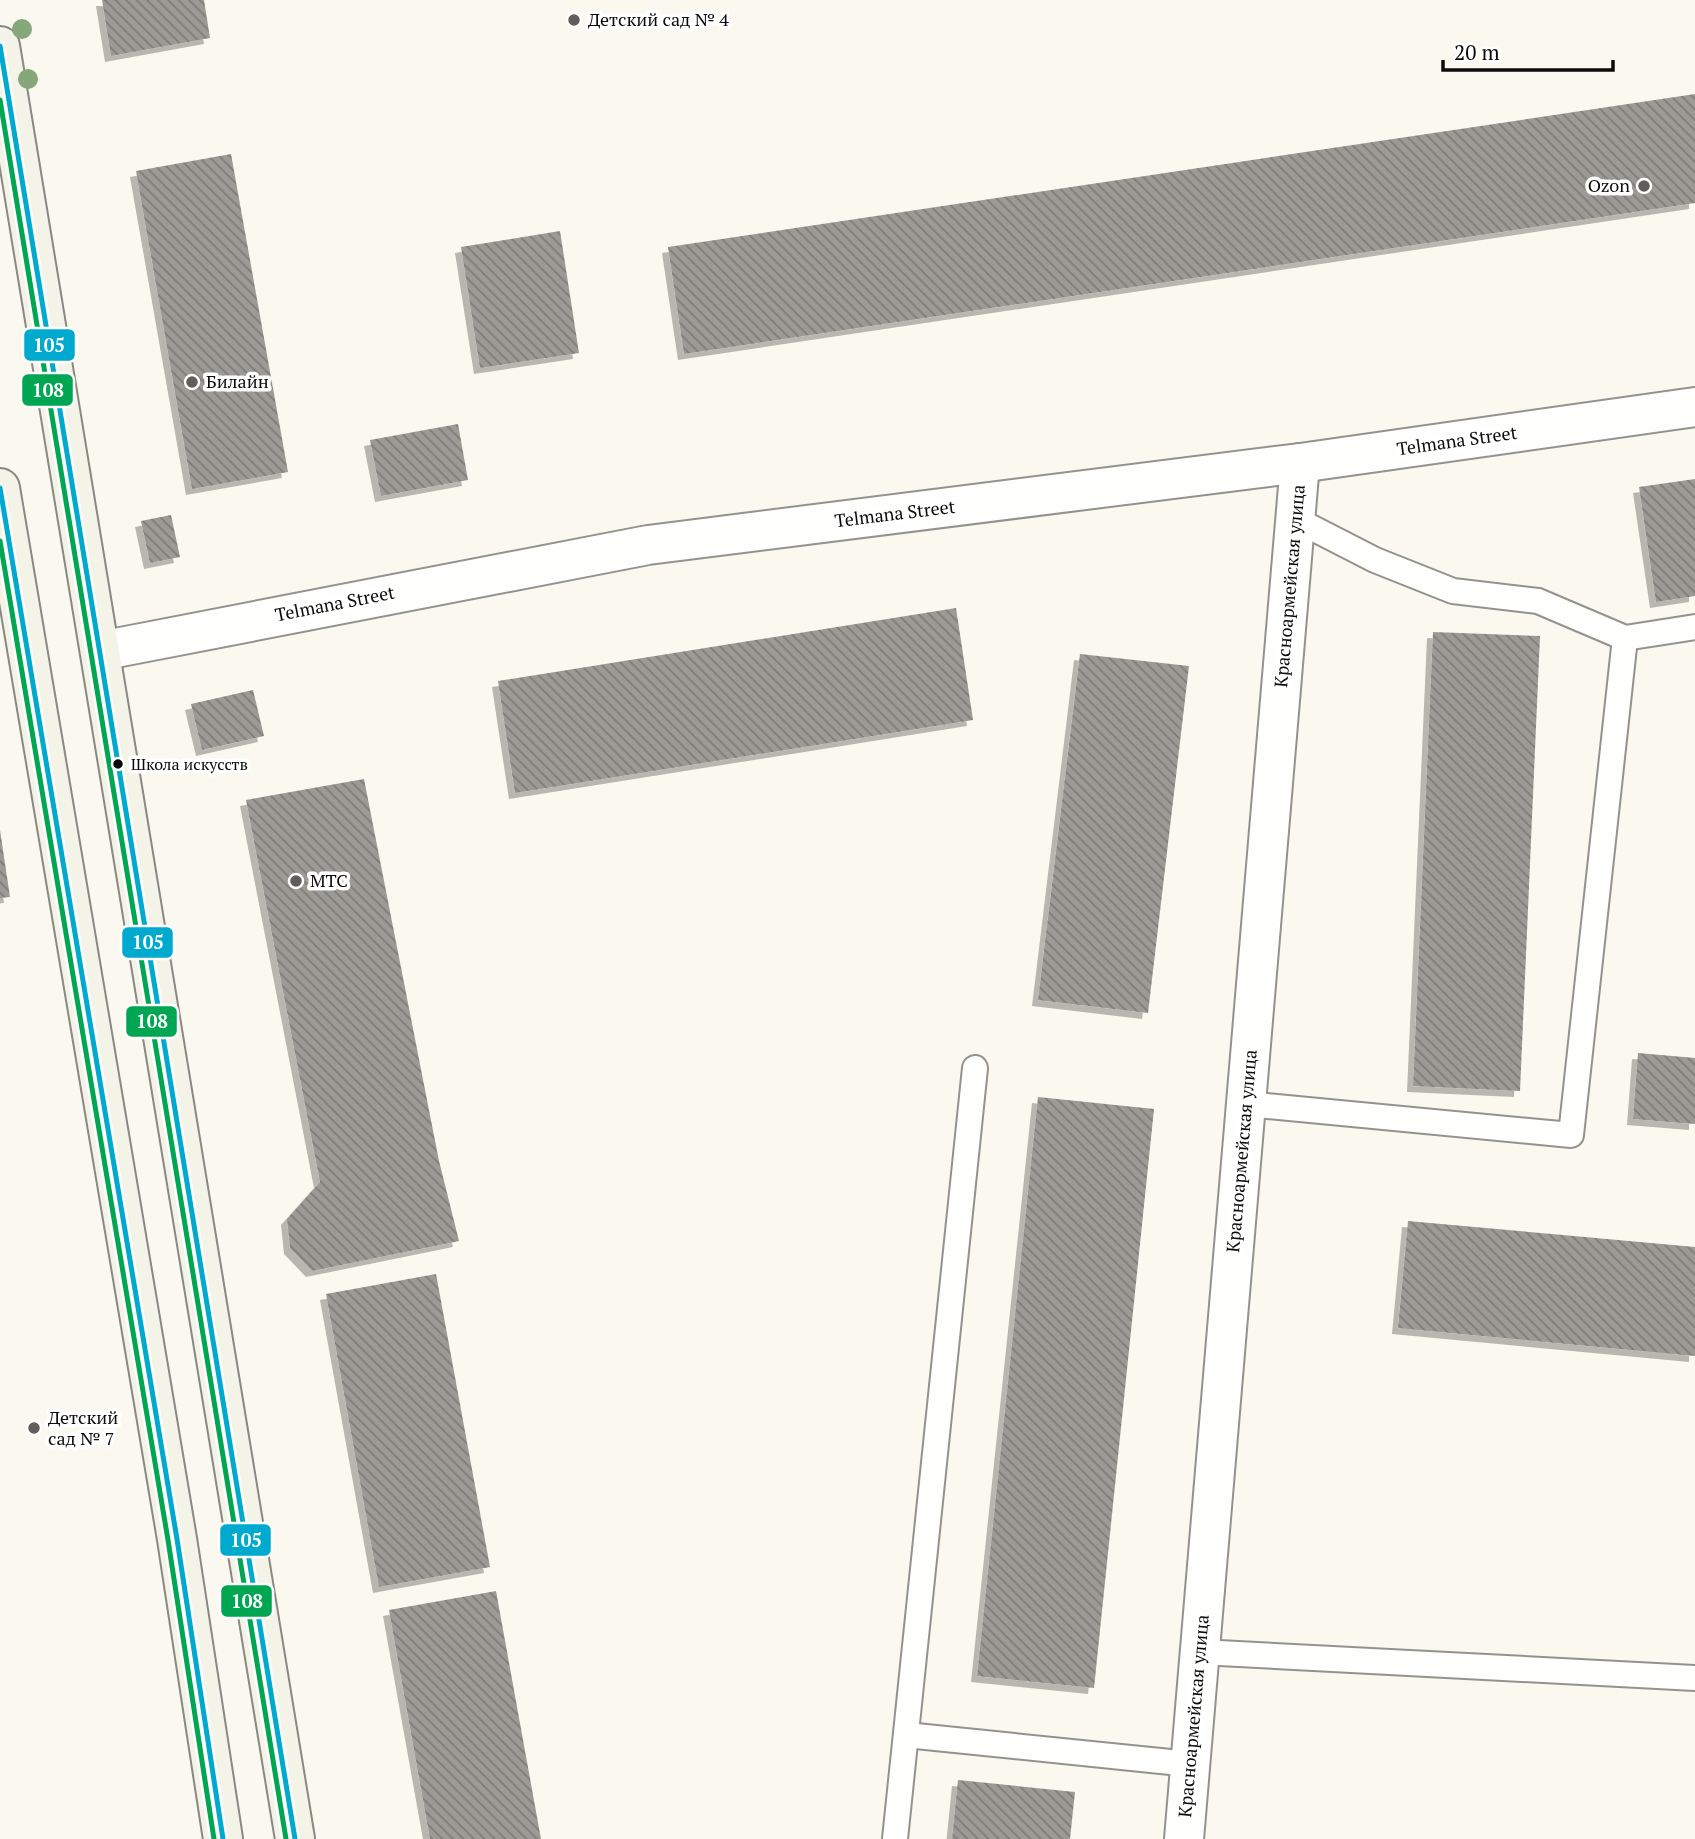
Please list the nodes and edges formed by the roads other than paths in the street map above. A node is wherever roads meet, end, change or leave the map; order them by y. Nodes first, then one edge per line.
1 (0, 46) edge
2 (1695, 407) edge
3 (1300, 463) junction
4 (0, 488) edge
5 (1295, 519) junction
6 (1695, 627) edge
7 (1625, 638) junction
8 (100, 651) junction
9 (975, 1068) dead end
10 (1246, 1104) junction
11 (1200, 1652) junction
12 (1695, 1678) edge
13 (906, 1735) junction
14 (1190, 1764) junction
15 (223, 1839) edge
16 (295, 1839) edge
17 (895, 1839) edge
18 (1184, 1839) edge

1 - 8 main road
2 - 3 street, Telmana Street
3 - 5 street, Красноармейская улица
3 - 8 street, Telmana Street
4 - 15 main road
5 - 7 lane
5 - 10 street, Красноармейская улица
6 - 7 lane
7 - 10 lane
8 - 16 main road
9 - 13 lane
10 - 11 street, Красноармейская улица
11 - 12 lane
11 - 14 street, Красноармейская улица
13 - 14 lane
13 - 17 lane
14 - 18 street, Красноармейская улица

